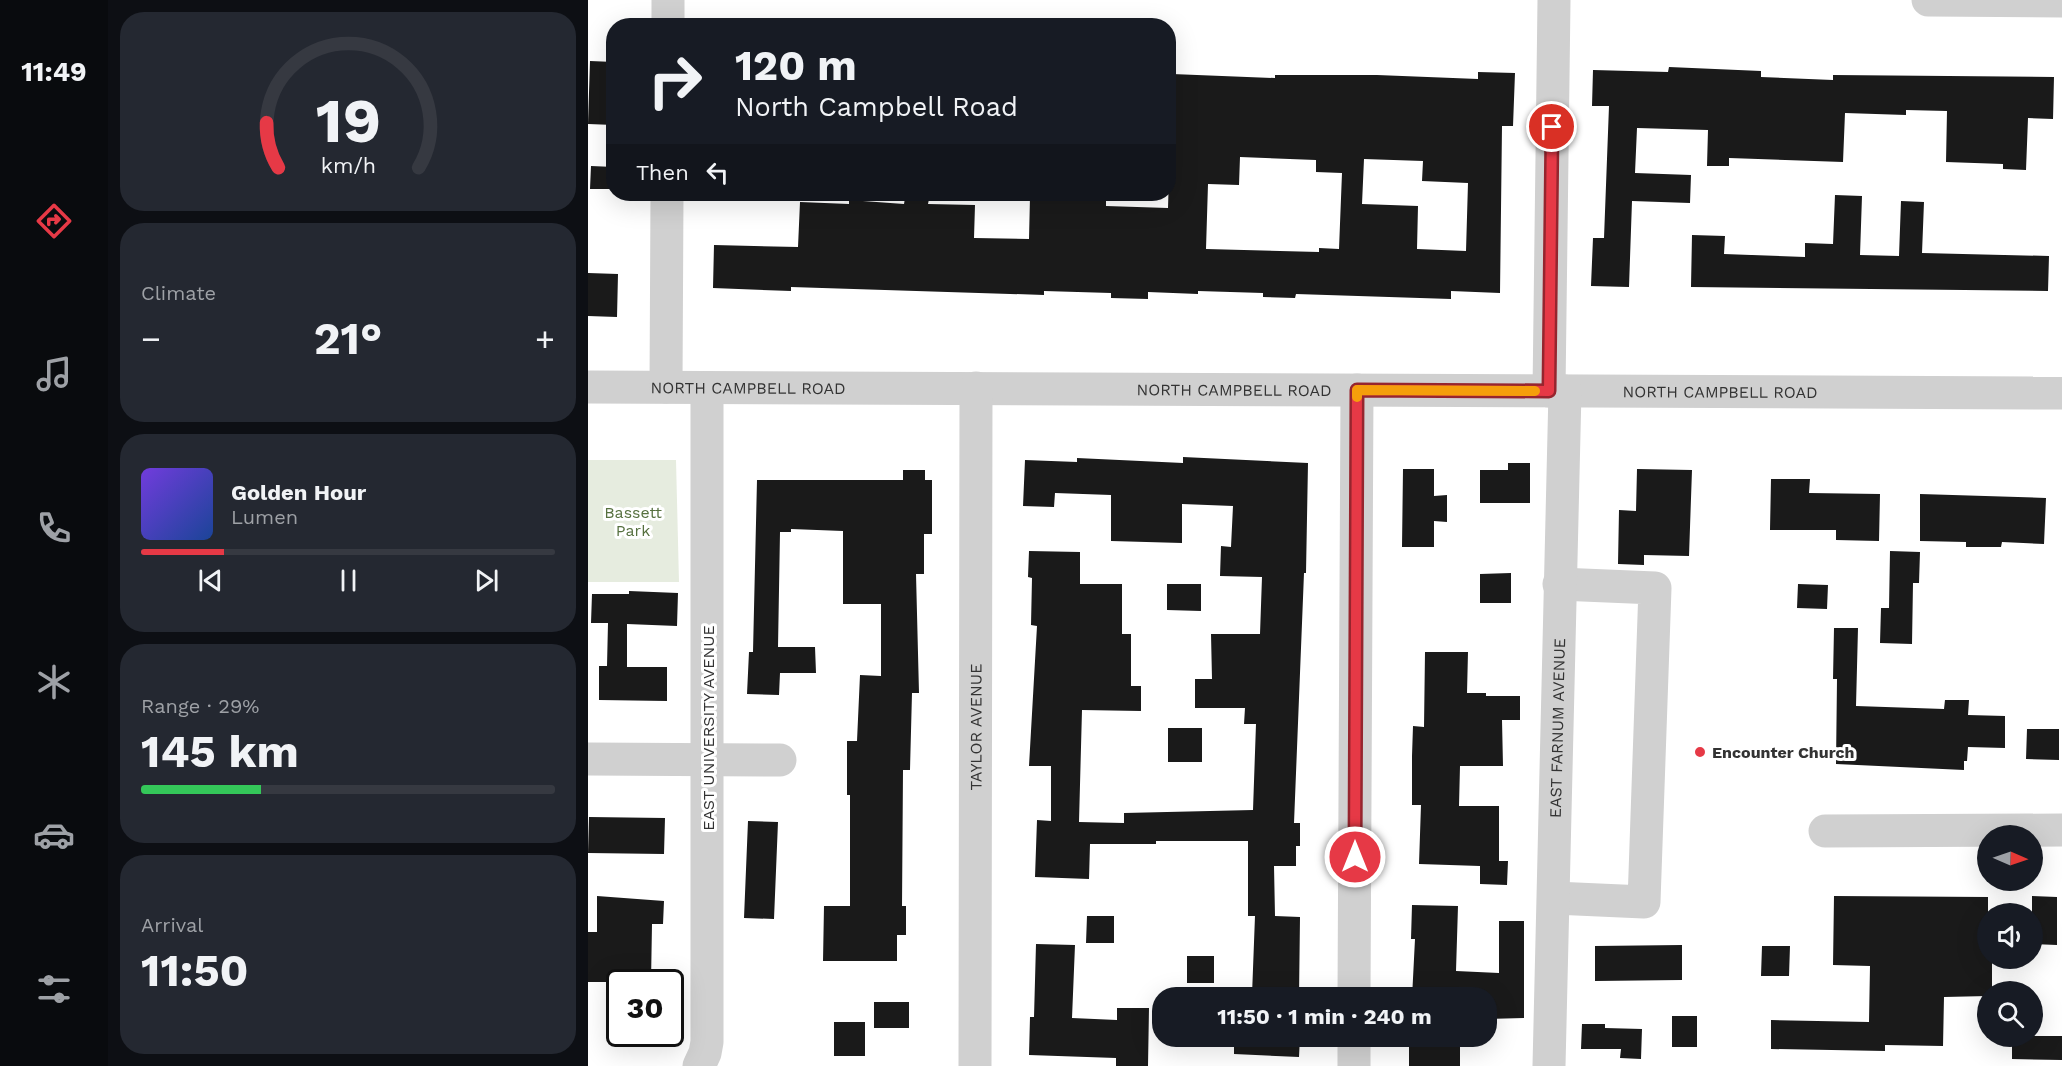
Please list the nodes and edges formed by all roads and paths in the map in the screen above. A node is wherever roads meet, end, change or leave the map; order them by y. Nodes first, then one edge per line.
1 (668, 0) edge
2 (1554, 0) edge
3 (1928, 0) edge
4 (2062, 1) edge
5 (668, 18) edge
6 (667, 201) edge
7 (588, 387) edge
8 (666, 387) junction
9 (707, 388) junction
10 (976, 388) junction
11 (1357, 390) junction
12 (1557, 391) junction
13 (2062, 393) edge
14 (1559, 584) junction
15 (588, 759) edge
16 (708, 759) junction
17 (780, 760) dead end
18 (2062, 830) edge
19 (1825, 831) dead end
20 (1554, 898) junction
21 (1354, 987) edge
22 (1354, 1047) edge
23 (699, 1066) edge
24 (975, 1066) edge
25 (1354, 1066) edge
26 (1549, 1066) edge

1 - 5 street
2 - 12 street, EAST FARNUM AVENUE
3 - 4 street
6 - 8 street
7 - 8 street, NORTH CAMPBELL ROAD
8 - 9 street, NORTH CAMPBELL ROAD
9 - 10 street, NORTH CAMPBELL ROAD
9 - 16 street, EAST UNIVERSITY AVENUE
10 - 11 street, NORTH CAMPBELL ROAD
10 - 24 street, TAYLOR AVENUE
11 - 12 street, NORTH CAMPBELL ROAD
11 - 21 street
12 - 13 street, NORTH CAMPBELL ROAD
12 - 14 street, EAST FARNUM AVENUE
14 - 20 street, EAST FARNUM AVENUE
14 - 20 street
15 - 16 street
16 - 17 street
16 - 23 street, EAST UNIVERSITY AVENUE
18 - 19 street
20 - 26 street, EAST FARNUM AVENUE
22 - 25 street

